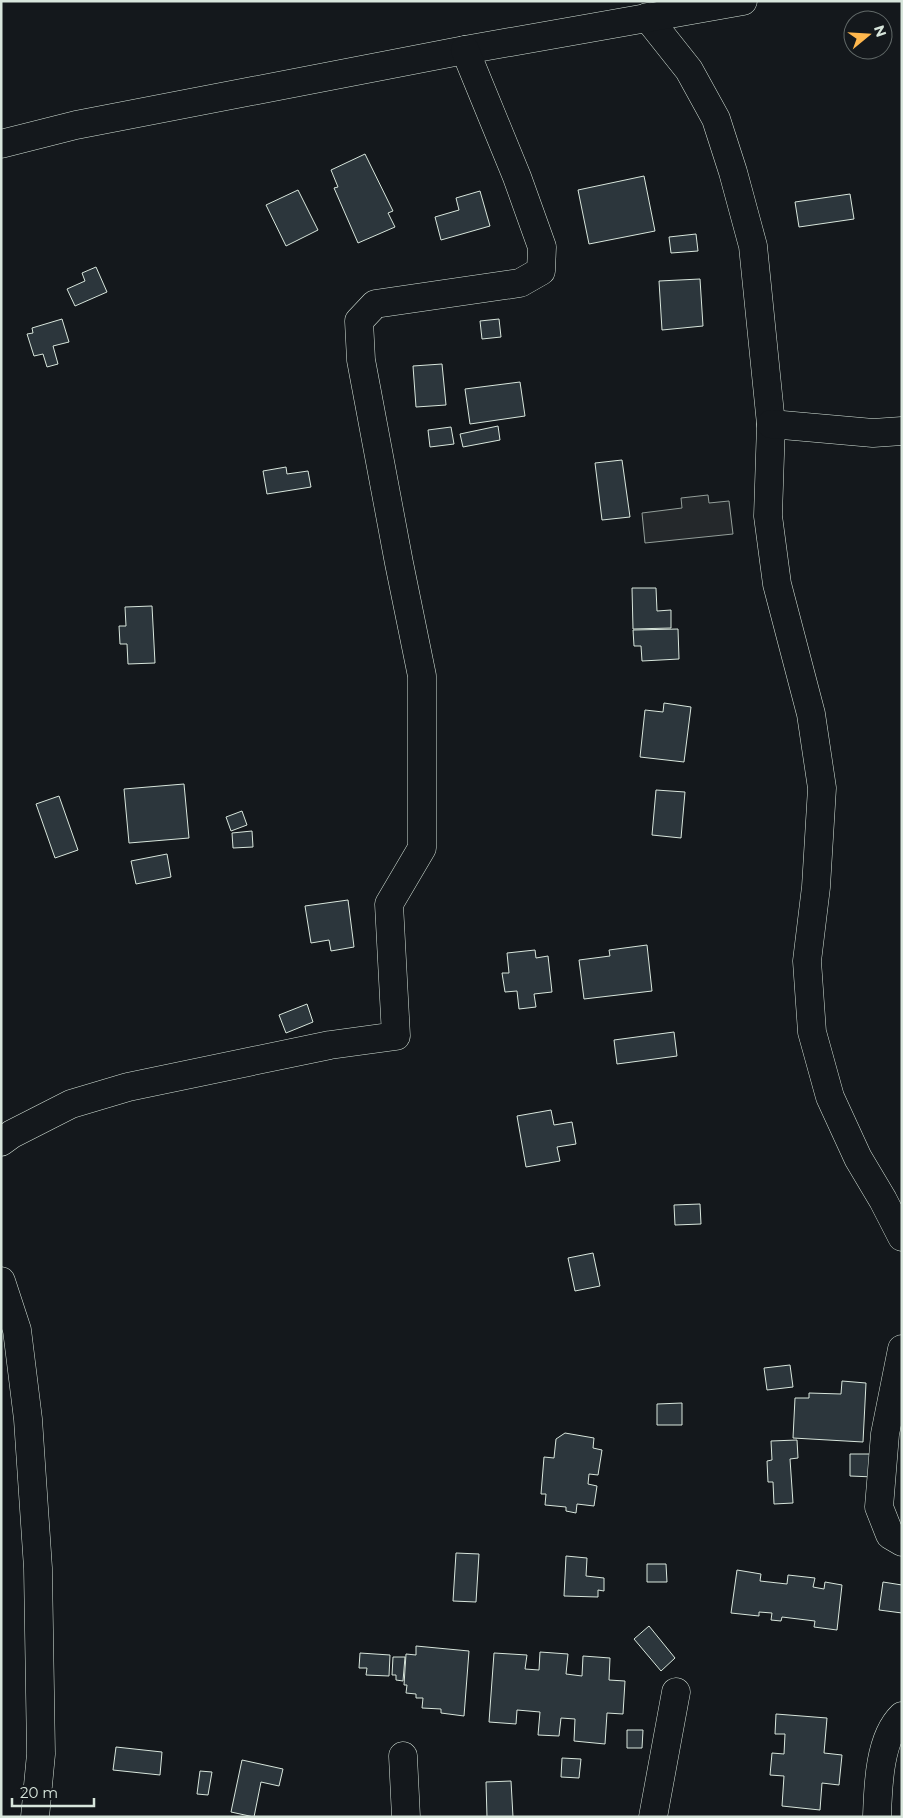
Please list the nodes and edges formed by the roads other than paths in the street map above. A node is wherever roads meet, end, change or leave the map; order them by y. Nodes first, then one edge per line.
1 (743, 1) edge
2 (634, 13) edge
3 (465, 50) junction
4 (1, 144) edge
5 (771, 424) junction
6 (902, 431) edge
7 (1, 1142) edge
8 (902, 1237) edge
9 (1, 1281) edge
10 (902, 1349) edge
11 (902, 1542) edge
12 (676, 1692) dead end
13 (902, 1716) edge
14 (404, 1756) dead end
15 (35, 1817) edge
16 (406, 1817) edge
17 (653, 1817) edge
18 (877, 1817) edge

1 - 2 street
2 - 3 street
2 - 5 street
3 - 4 street
3 - 7 street
5 - 6 street
5 - 8 street
9 - 15 street
10 - 11 street
12 - 17 street
13 - 18 street
14 - 16 street

